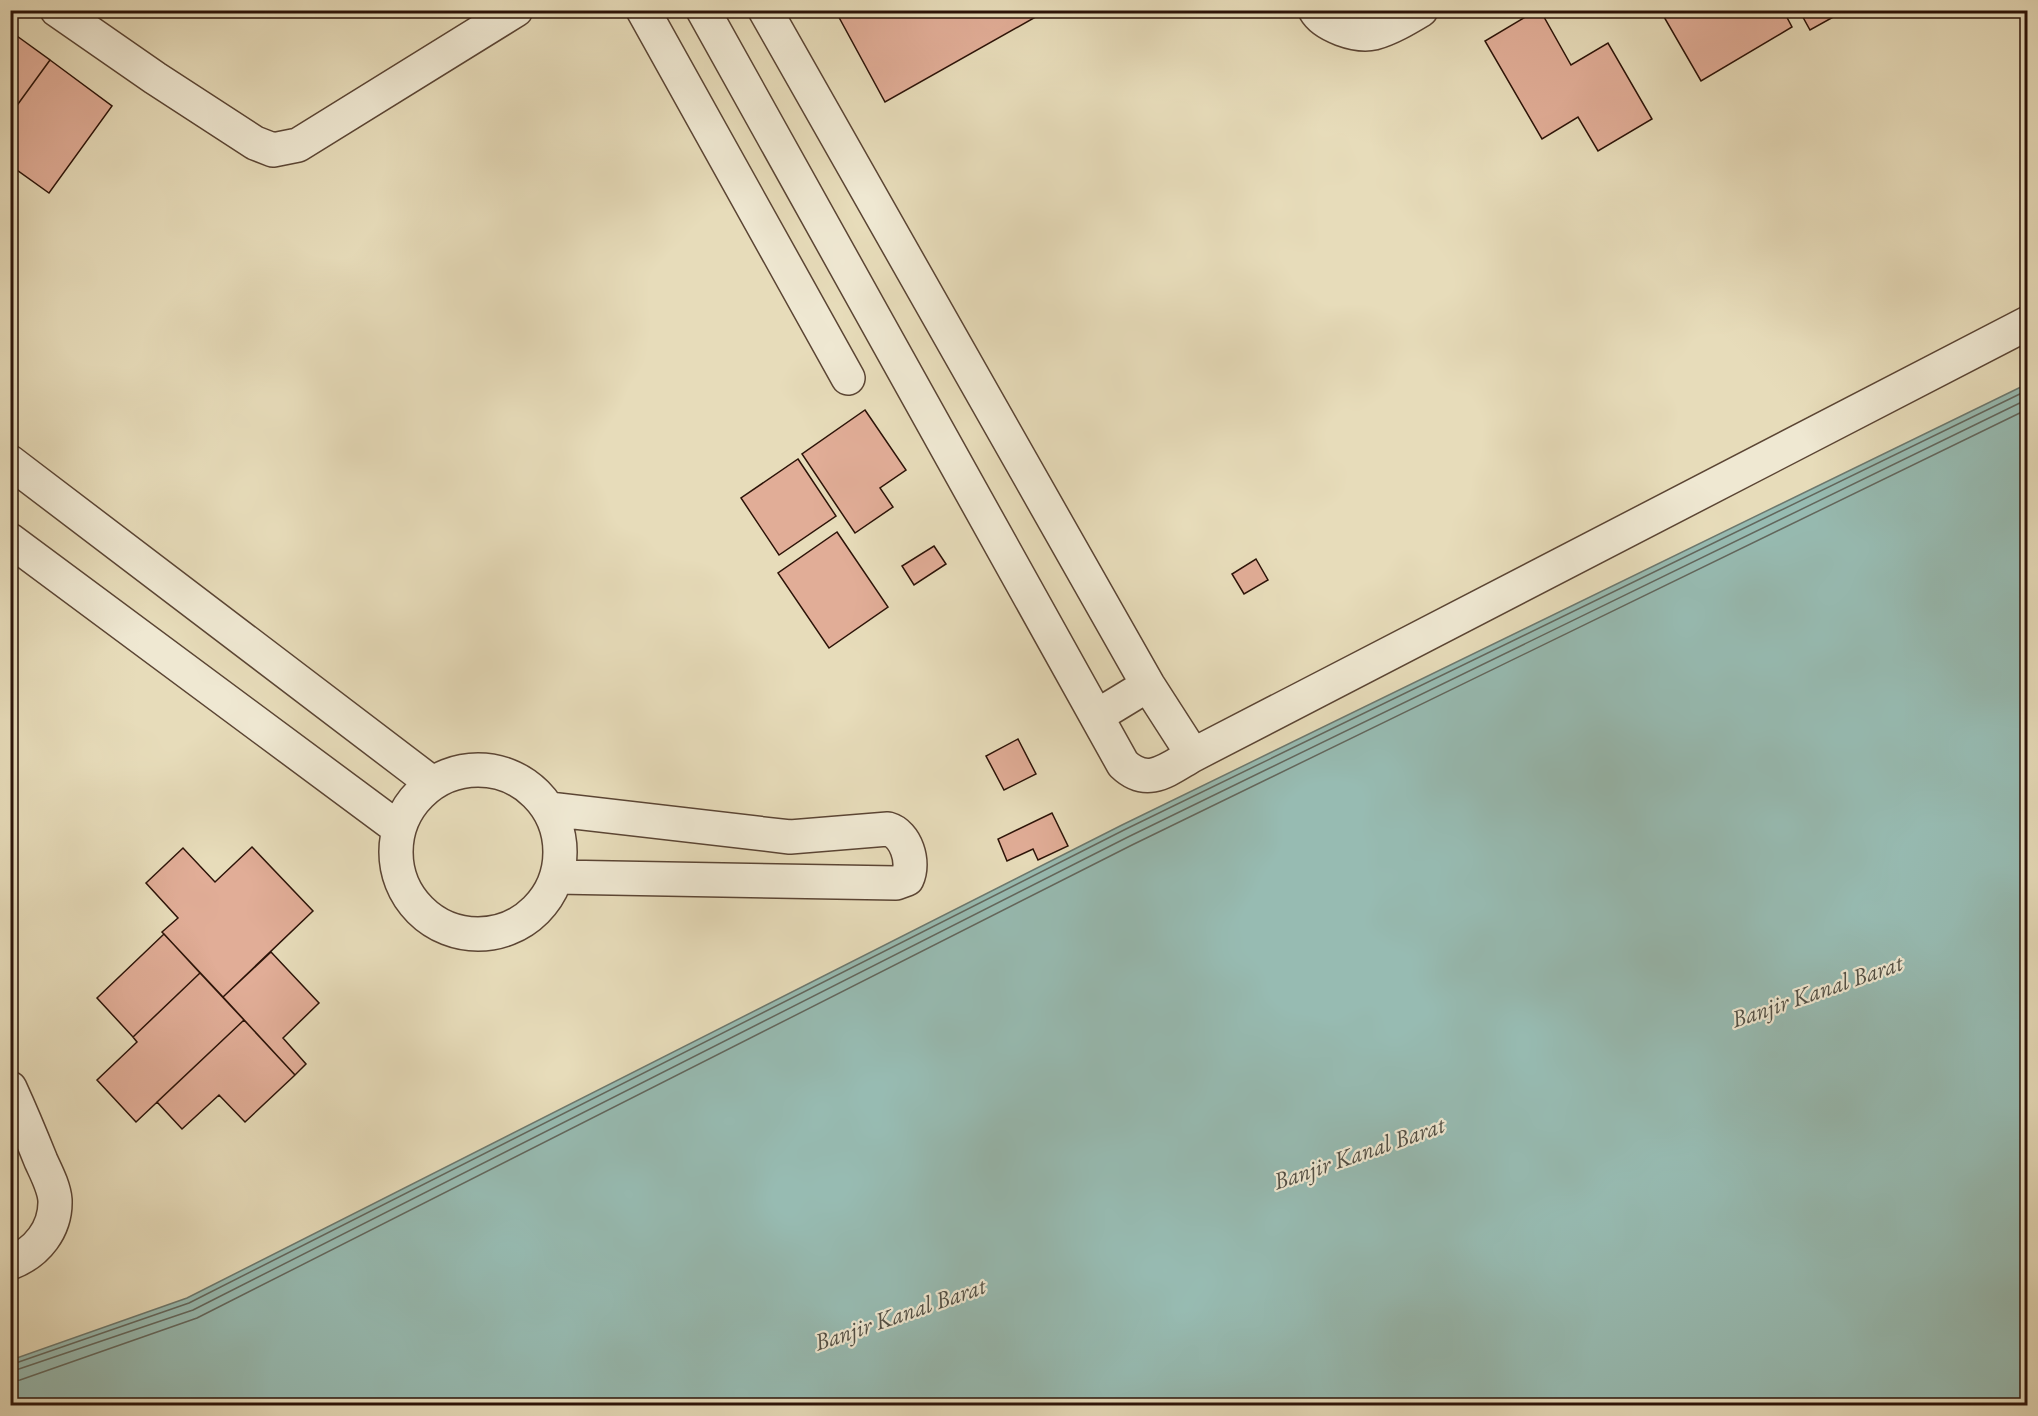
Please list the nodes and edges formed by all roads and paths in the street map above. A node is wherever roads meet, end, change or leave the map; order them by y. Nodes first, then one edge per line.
1 (57, 10) edge
2 (516, 10) edge
3 (643, 10) edge
4 (704, 10) edge
5 (765, 10) edge
6 (1315, 10) edge
7 (1421, 10) edge
8 (2028, 323) edge
9 (848, 378) dead end
10 (10, 462) edge
11 (10, 540) edge
12 (1148, 685) junction
13 (1096, 716) junction
14 (1193, 755) junction
15 (432, 783) junction
16 (549, 809) junction
17 (398, 828) junction
18 (557, 877) junction
19 (10, 1088) edge
20 (10, 1263) edge

1 - 2 street
3 - 9 street
4 - 13 street
5 - 12 street
6 - 7 street
8 - 14 street
10 - 15 street
11 - 17 street
12 - 13 street
12 - 14 street
13 - 14 street
15 - 16 street
15 - 17 street
16 - 18 street
16 - 18 street
17 - 18 street
19 - 20 street

